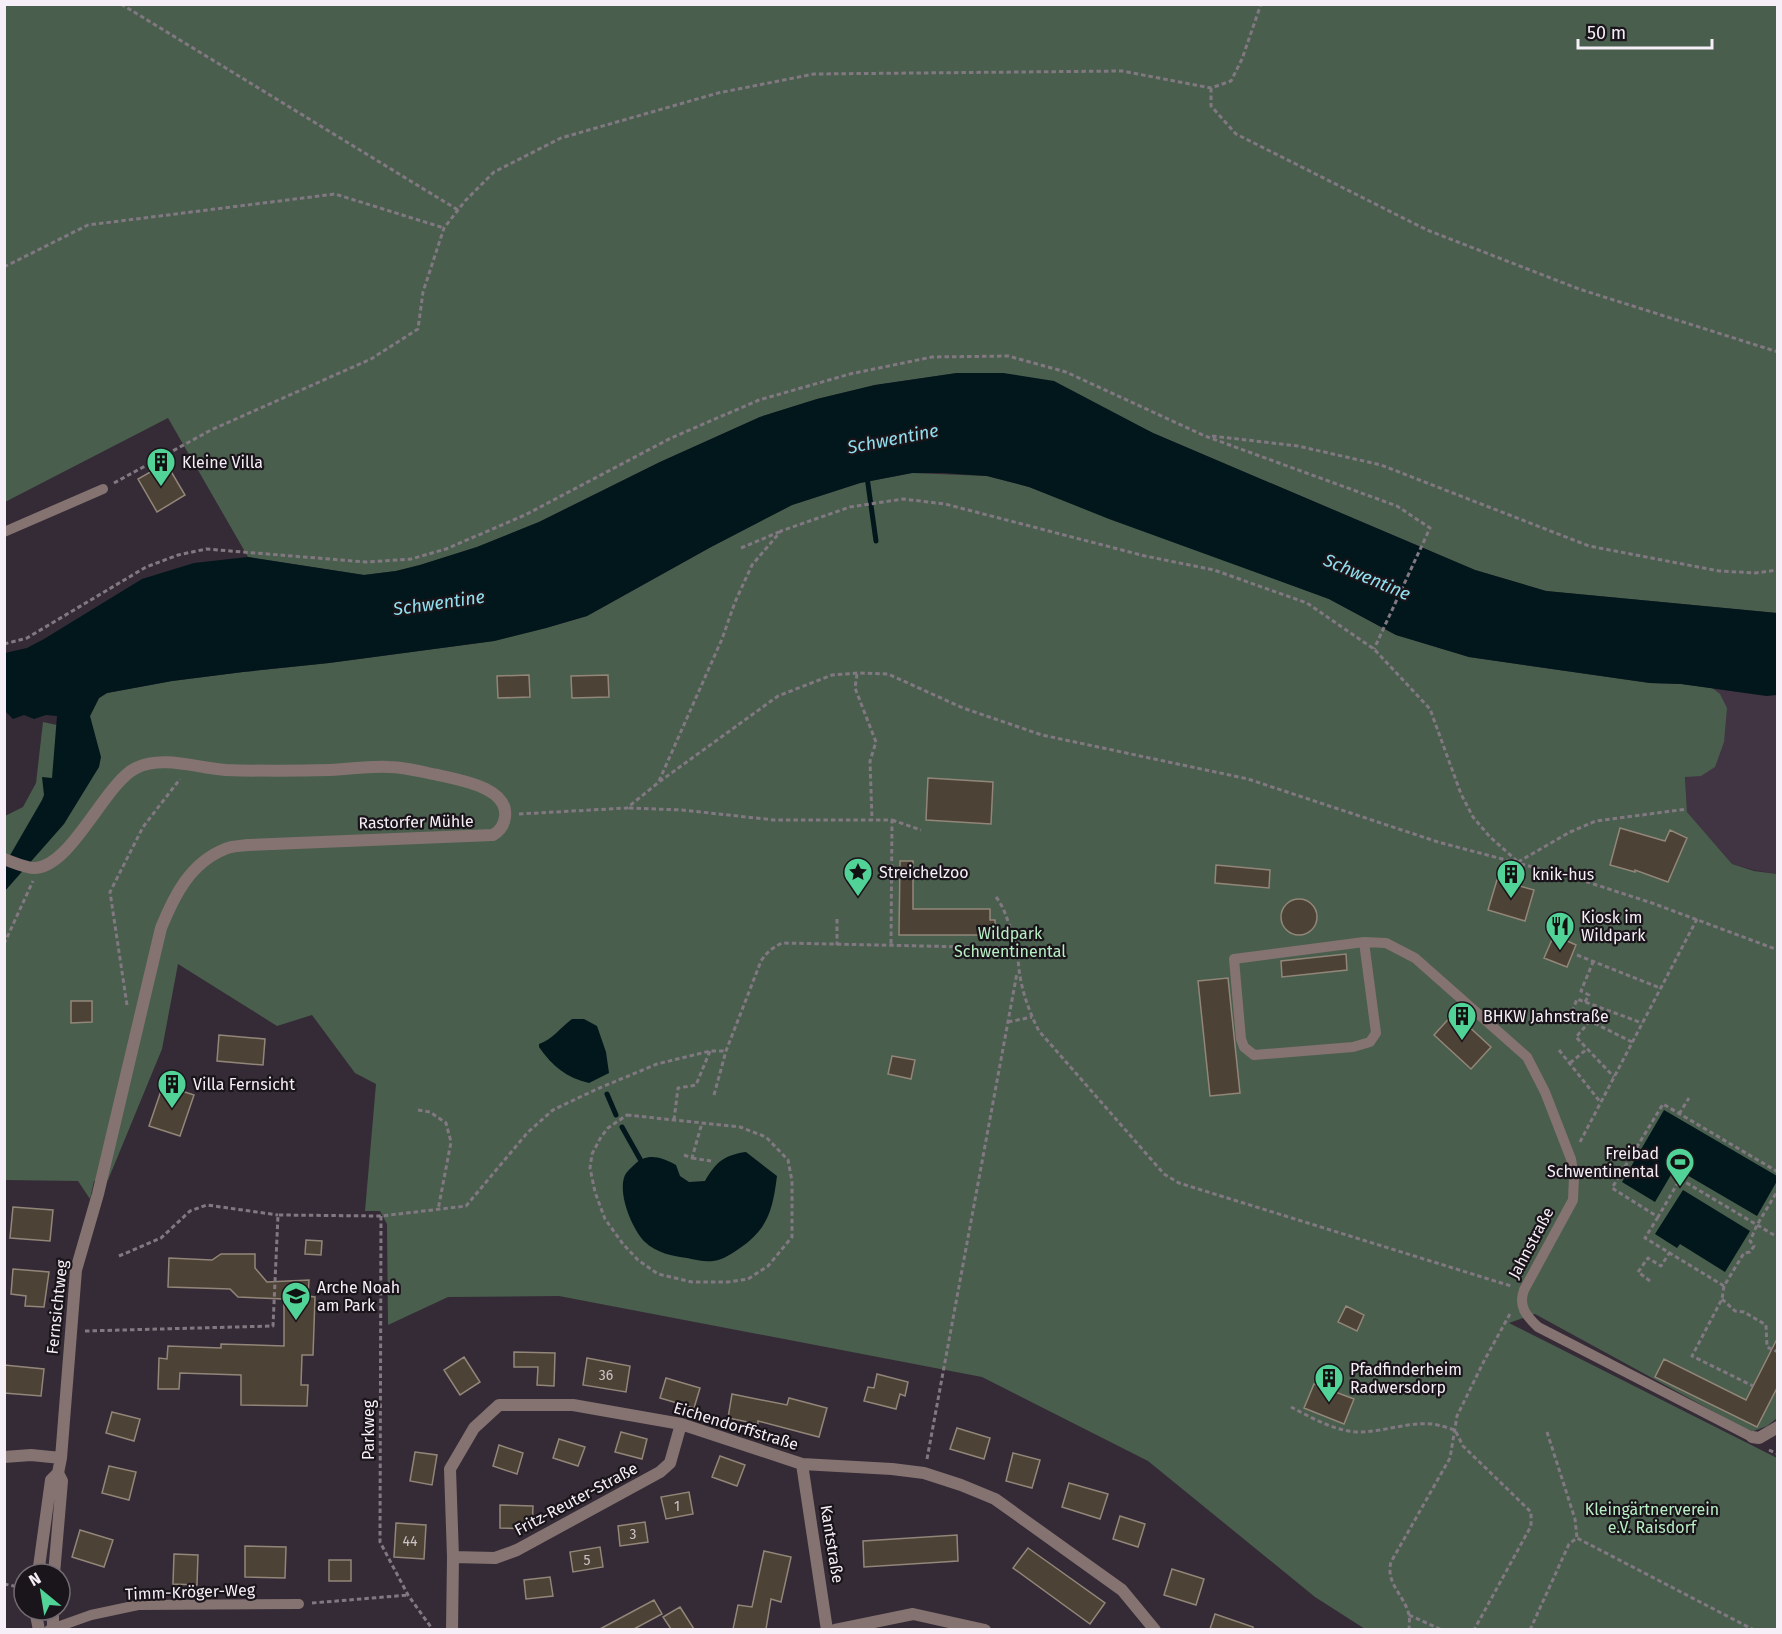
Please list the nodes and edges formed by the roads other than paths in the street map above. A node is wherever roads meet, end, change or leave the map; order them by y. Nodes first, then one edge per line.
1 (103, 489) road end
2 (4, 532) edge
3 (5, 859) edge
4 (1364, 942) junction
5 (124, 1079) joint
6 (681, 1424) junction
7 (1778, 1426) edge
8 (1752, 1437) joint
9 (4, 1457) edge
10 (61, 1458) junction
11 (802, 1464) junction
12 (58, 1473) junction
13 (453, 1557) junction
14 (40, 1562) edge
15 (55, 1562) edge
16 (299, 1604) road end
17 (52, 1629) edge
18 (452, 1629) edge
19 (827, 1629) edge
20 (835, 1629) edge
21 (985, 1629) edge
22 (1155, 1629) edge

1 - 2 lane
3 - 5 street, Rastorfer Mühle
4 - 4 lane
4 - 8 lane, Jahnstraße
5 - 10 street, Fernsichtweg
6 - 11 street, Eichendorffstraße
6 - 13 street, Fritz-Reuter-Straße
6 - 13 street, Eichendorffstraße
7 - 8 street, Jahnstraße
9 - 10 street
10 - 12 street, Fernsichtweg
11 - 19 street, Kantstraße
11 - 22 street, Eichendorffstraße
12 - 14 street, Fernsichtweg
12 - 15 street, Fernsichtweg
13 - 18 street, Eichendorffstraße
16 - 17 lane, Timm-Kröger-Weg
20 - 21 street

